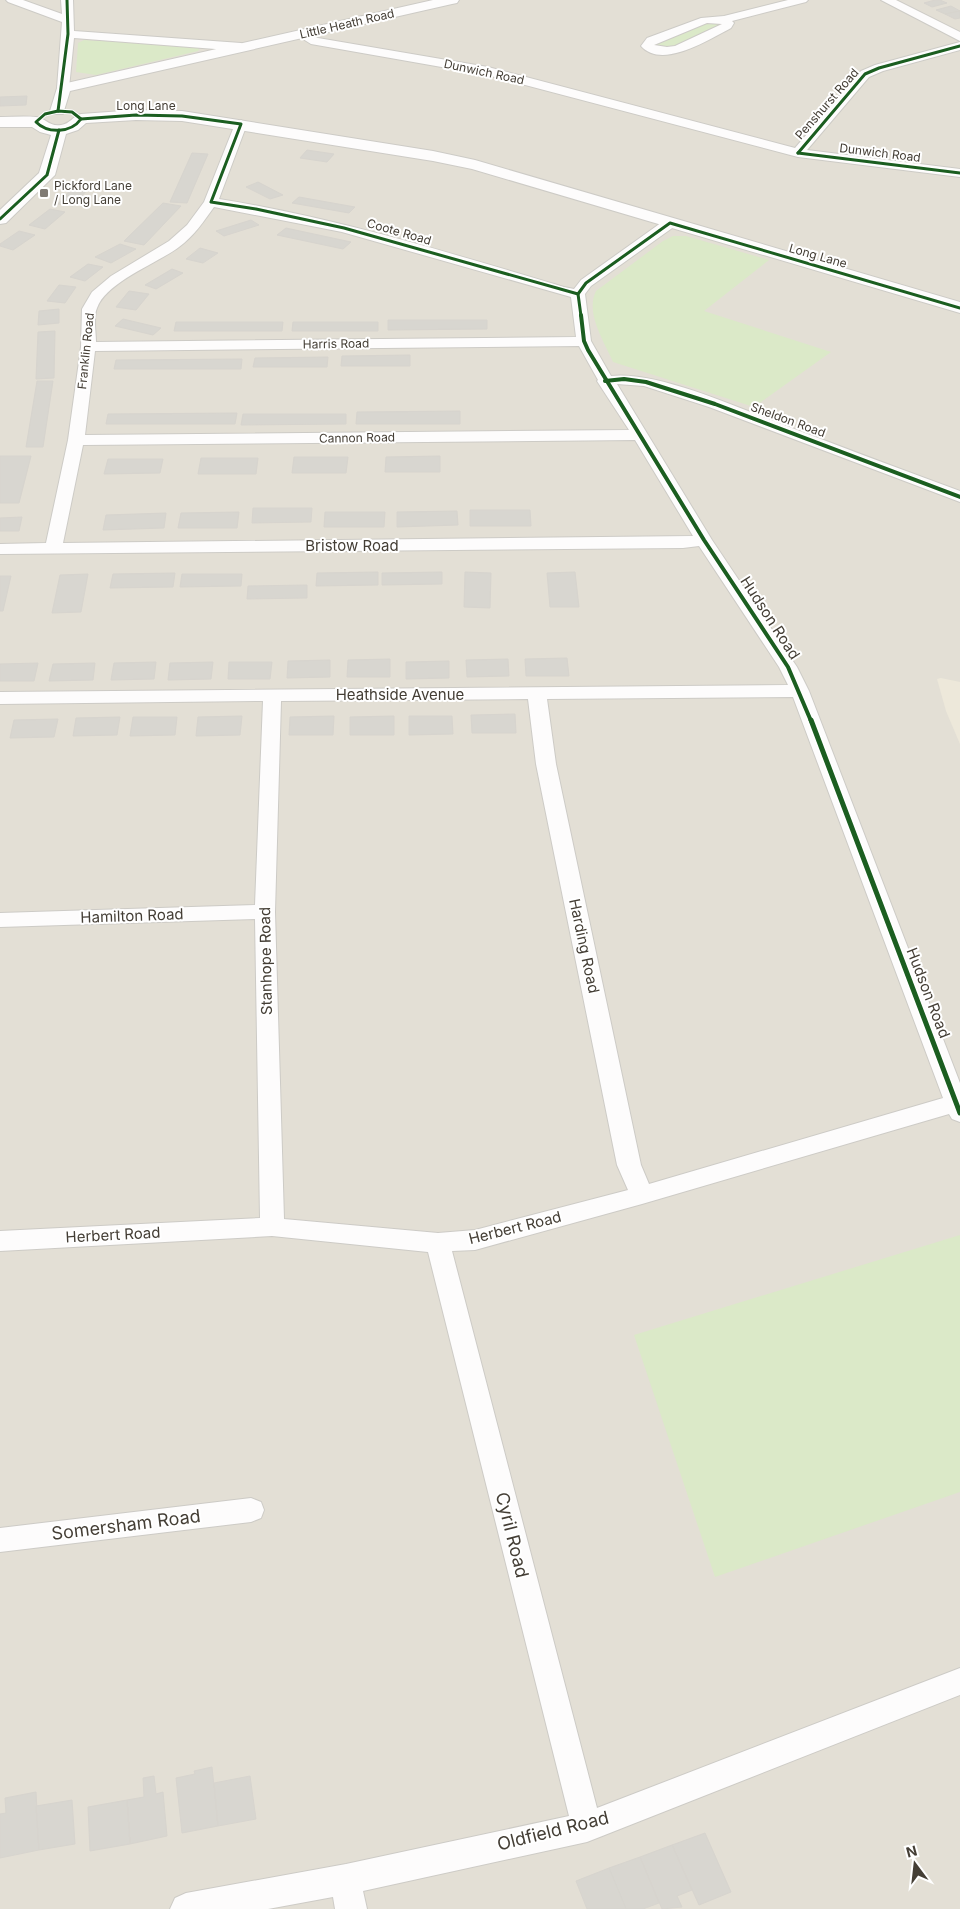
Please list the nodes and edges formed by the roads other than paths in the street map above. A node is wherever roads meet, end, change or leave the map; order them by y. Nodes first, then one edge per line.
1 (12, 0) edge
2 (67, 0) edge
3 (452, 0) edge
4 (802, 0) edge
5 (887, 0) edge
6 (67, 20) junction
7 (724, 20) junction
8 (68, 34) junction
9 (301, 34) junction
10 (960, 37) edge
11 (960, 46) edge
12 (241, 47) junction
13 (62, 88) junction
14 (58, 111) junction
15 (81, 119) junction
16 (0, 122) edge
17 (36, 122) junction
18 (241, 124) junction
19 (59, 130) junction
20 (798, 153) junction
21 (960, 173) edge
22 (211, 202) junction
23 (0, 219) edge
24 (670, 223) junction
25 (578, 294) junction
26 (960, 308) edge
27 (584, 341) junction
28 (88, 346) junction
29 (605, 381) junction
30 (639, 435) junction
31 (76, 440) junction
32 (960, 497) edge
33 (704, 540) junction
34 (54, 548) junction
35 (0, 549) edge
36 (800, 691) junction
37 (537, 694) junction
38 (272, 696) junction
39 (0, 698) edge
40 (265, 912) junction
41 (0, 920) edge
42 (958, 1108) edge
43 (642, 1195) junction
44 (272, 1227) junction
45 (0, 1241) edge
46 (438, 1243) junction
47 (251, 1510) dead end
48 (0, 1540) edge
49 (960, 1680) edge
50 (587, 1827) junction
51 (346, 1879) junction
52 (186, 1909) edge
53 (351, 1909) edge

1 - 6 street
2 - 6 street
3 - 9 street, Little Heath Road
4 - 7 street
5 - 10 street
6 - 8 street
7 - 7 street
8 - 12 street, Little Heath Road
8 - 13 street
9 - 12 street, Little Heath Road
9 - 20 street, Dunwich Road
11 - 20 street, Penshurst Road
12 - 13 street, Little Heath Road
13 - 14 street
14 - 15 street, Long Lane
14 - 17 street
15 - 18 street, Long Lane
15 - 19 street, Long Lane
16 - 17 street
17 - 19 street
18 - 22 street, Franklin Road
18 - 24 street, Long Lane
19 - 23 street
20 - 21 street, Dunwich Road
22 - 25 street, Coote Road
22 - 28 street, Franklin Road
24 - 25 street
24 - 26 street, Long Lane
25 - 27 street, Hudson Road
27 - 28 street, Harris Road
27 - 29 street, Hudson Road
28 - 31 street, Franklin Road
29 - 30 street, Hudson Road
29 - 32 street, Sheldon Road
30 - 31 street, Cannon Road
30 - 33 street, Hudson Road
31 - 34 street, Franklin Road
33 - 34 street, Bristow Road
33 - 36 street, Hudson Road
34 - 35 street, Bristow Road
36 - 37 street, Heathside Avenue
36 - 42 street, Hudson Road
37 - 38 street, Heathside Avenue
37 - 43 street, Harding Road
38 - 39 street, Heathside Avenue
38 - 40 street, Stanhope Road
40 - 41 street, Hamilton Road
40 - 44 street, Stanhope Road
42 - 43 street, Herbert Road
43 - 46 street, Herbert Road
44 - 45 street, Herbert Road
44 - 46 street, Herbert Road
46 - 50 street, Cyril Road
47 - 48 street, Somersham Road
49 - 50 street, Oldfield Road
50 - 51 street, Oldfield Road
51 - 52 street, Oldfield Road
51 - 53 street

